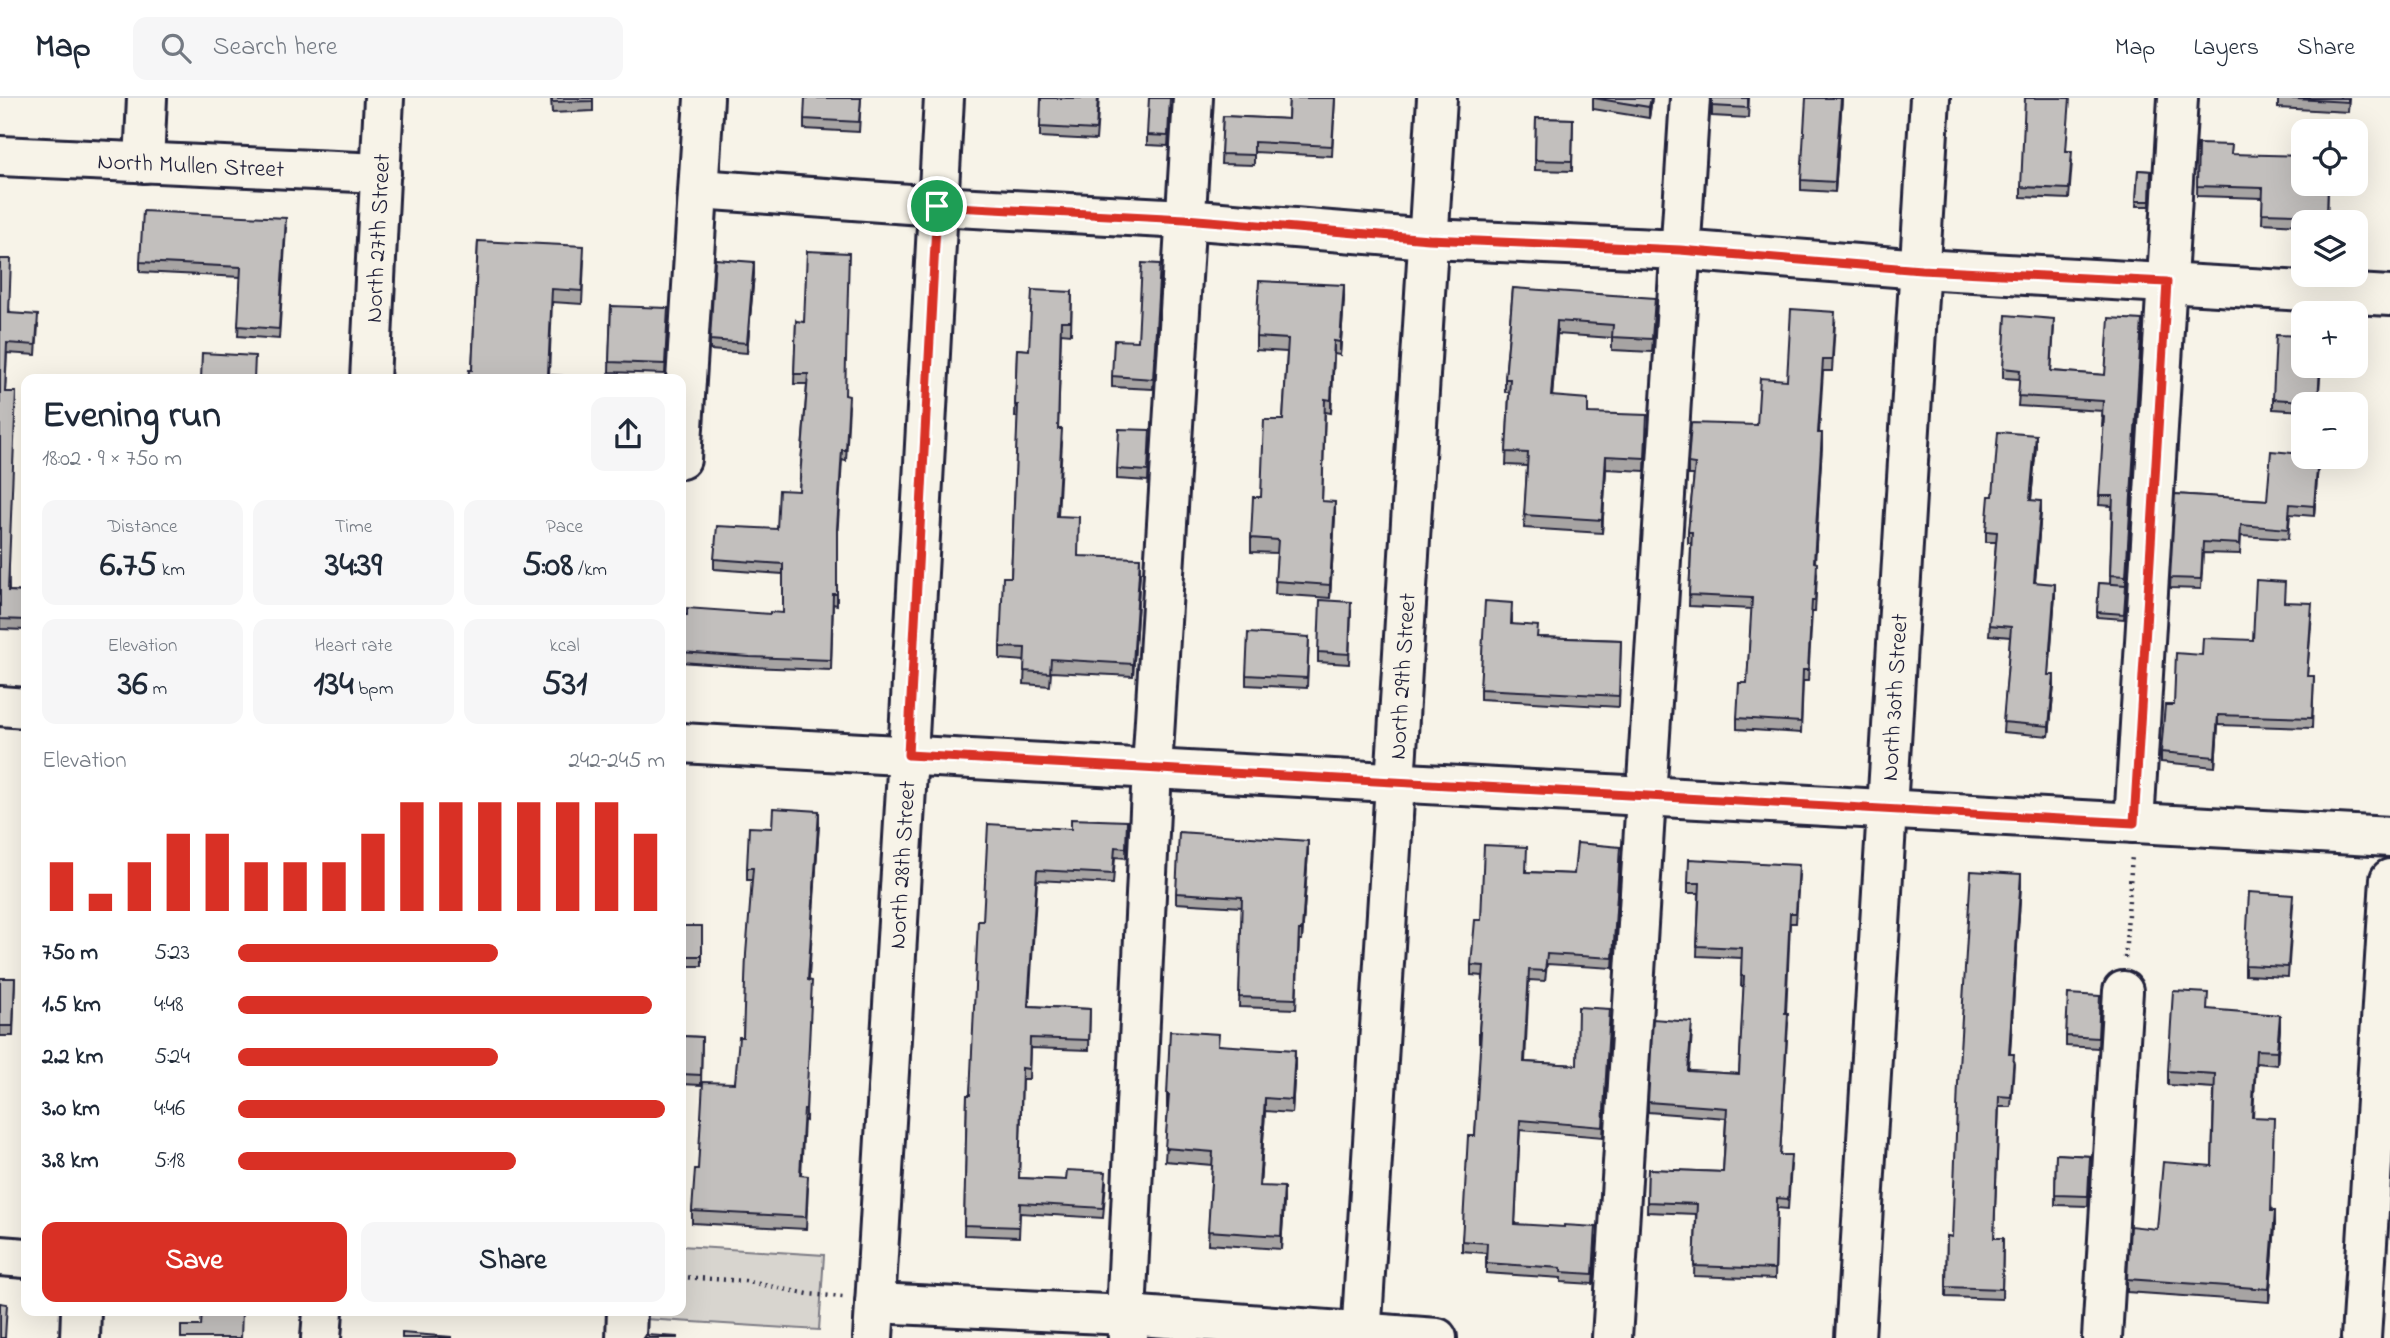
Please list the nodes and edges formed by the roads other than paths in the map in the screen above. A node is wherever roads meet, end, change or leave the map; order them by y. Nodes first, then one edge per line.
1 (147, 98) edge
2 (384, 98) edge
3 (704, 98) edge
4 (944, 98) edge
5 (1193, 98) edge
6 (1437, 98) edge
7 (1690, 98) edge
8 (1930, 98) edge
9 (2178, 98) edge
10 (0, 156) edge
11 (144, 163) junction
12 (380, 173) junction
13 (699, 188) junction
14 (937, 206) junction
15 (1185, 219) junction
16 (1429, 239) junction
17 (1680, 250) junction
18 (1921, 270) junction
19 (2167, 282) junction
20 (2390, 296) edge
21 (370, 374) edge
22 (686, 384) edge
23 (0, 706) edge
24 (21, 708) edge
25 (686, 743) edge
26 (908, 755) junction
27 (1152, 769) junction
28 (1395, 782) junction
29 (1646, 796) junction
30 (1886, 809) junction
31 (2134, 823) junction
32 (2390, 837) edge
33 (2390, 879) edge
34 (2123, 991) road end
35 (2384, 1059) edge
36 (0, 1256) edge
37 (21, 1258) edge
38 (2377, 1278) edge
39 (81, 1316) edge
40 (323, 1316) edge
41 (627, 1316) edge
42 (874, 1320) edge
43 (1127, 1327) edge
44 (1362, 1336) edge
45 (80, 1338) edge
46 (321, 1338) edge
47 (626, 1338) edge
48 (1437, 1338) edge
49 (1612, 1338) edge
50 (1855, 1338) edge
51 (2102, 1338) edge
52 (2361, 1338) edge

1 - 11 street
2 - 12 street, North 27th Street
3 - 13 street
4 - 14 street, North 28th Street
5 - 15 street
6 - 16 street, North 29th Street
7 - 17 street
8 - 18 street, North 30th Street
9 - 19 street
10 - 11 street, North Mullen Street
11 - 12 street, North Mullen Street
12 - 21 street, North 27th Street
13 - 14 street
13 - 22 street
14 - 15 street
14 - 26 street, North 28th Street
15 - 16 street
15 - 27 street
16 - 17 street
16 - 28 street, North 29th Street
17 - 18 street
17 - 29 street
18 - 19 street
18 - 30 street, North 30th Street
19 - 20 street
19 - 31 street
23 - 24 street
25 - 26 street
26 - 27 street
26 - 42 street, North 28th Street
27 - 28 street
27 - 43 street
28 - 29 street
28 - 44 street, North 29th Street
29 - 30 street
29 - 49 street
30 - 31 street
30 - 50 street, North 30th Street
31 - 32 street
33 - 35 street
34 - 51 street
35 - 38 street
36 - 37 street
38 - 52 street
39 - 45 street
40 - 46 street
41 - 47 street
42 - 43 street
43 - 44 street
44 - 48 street

